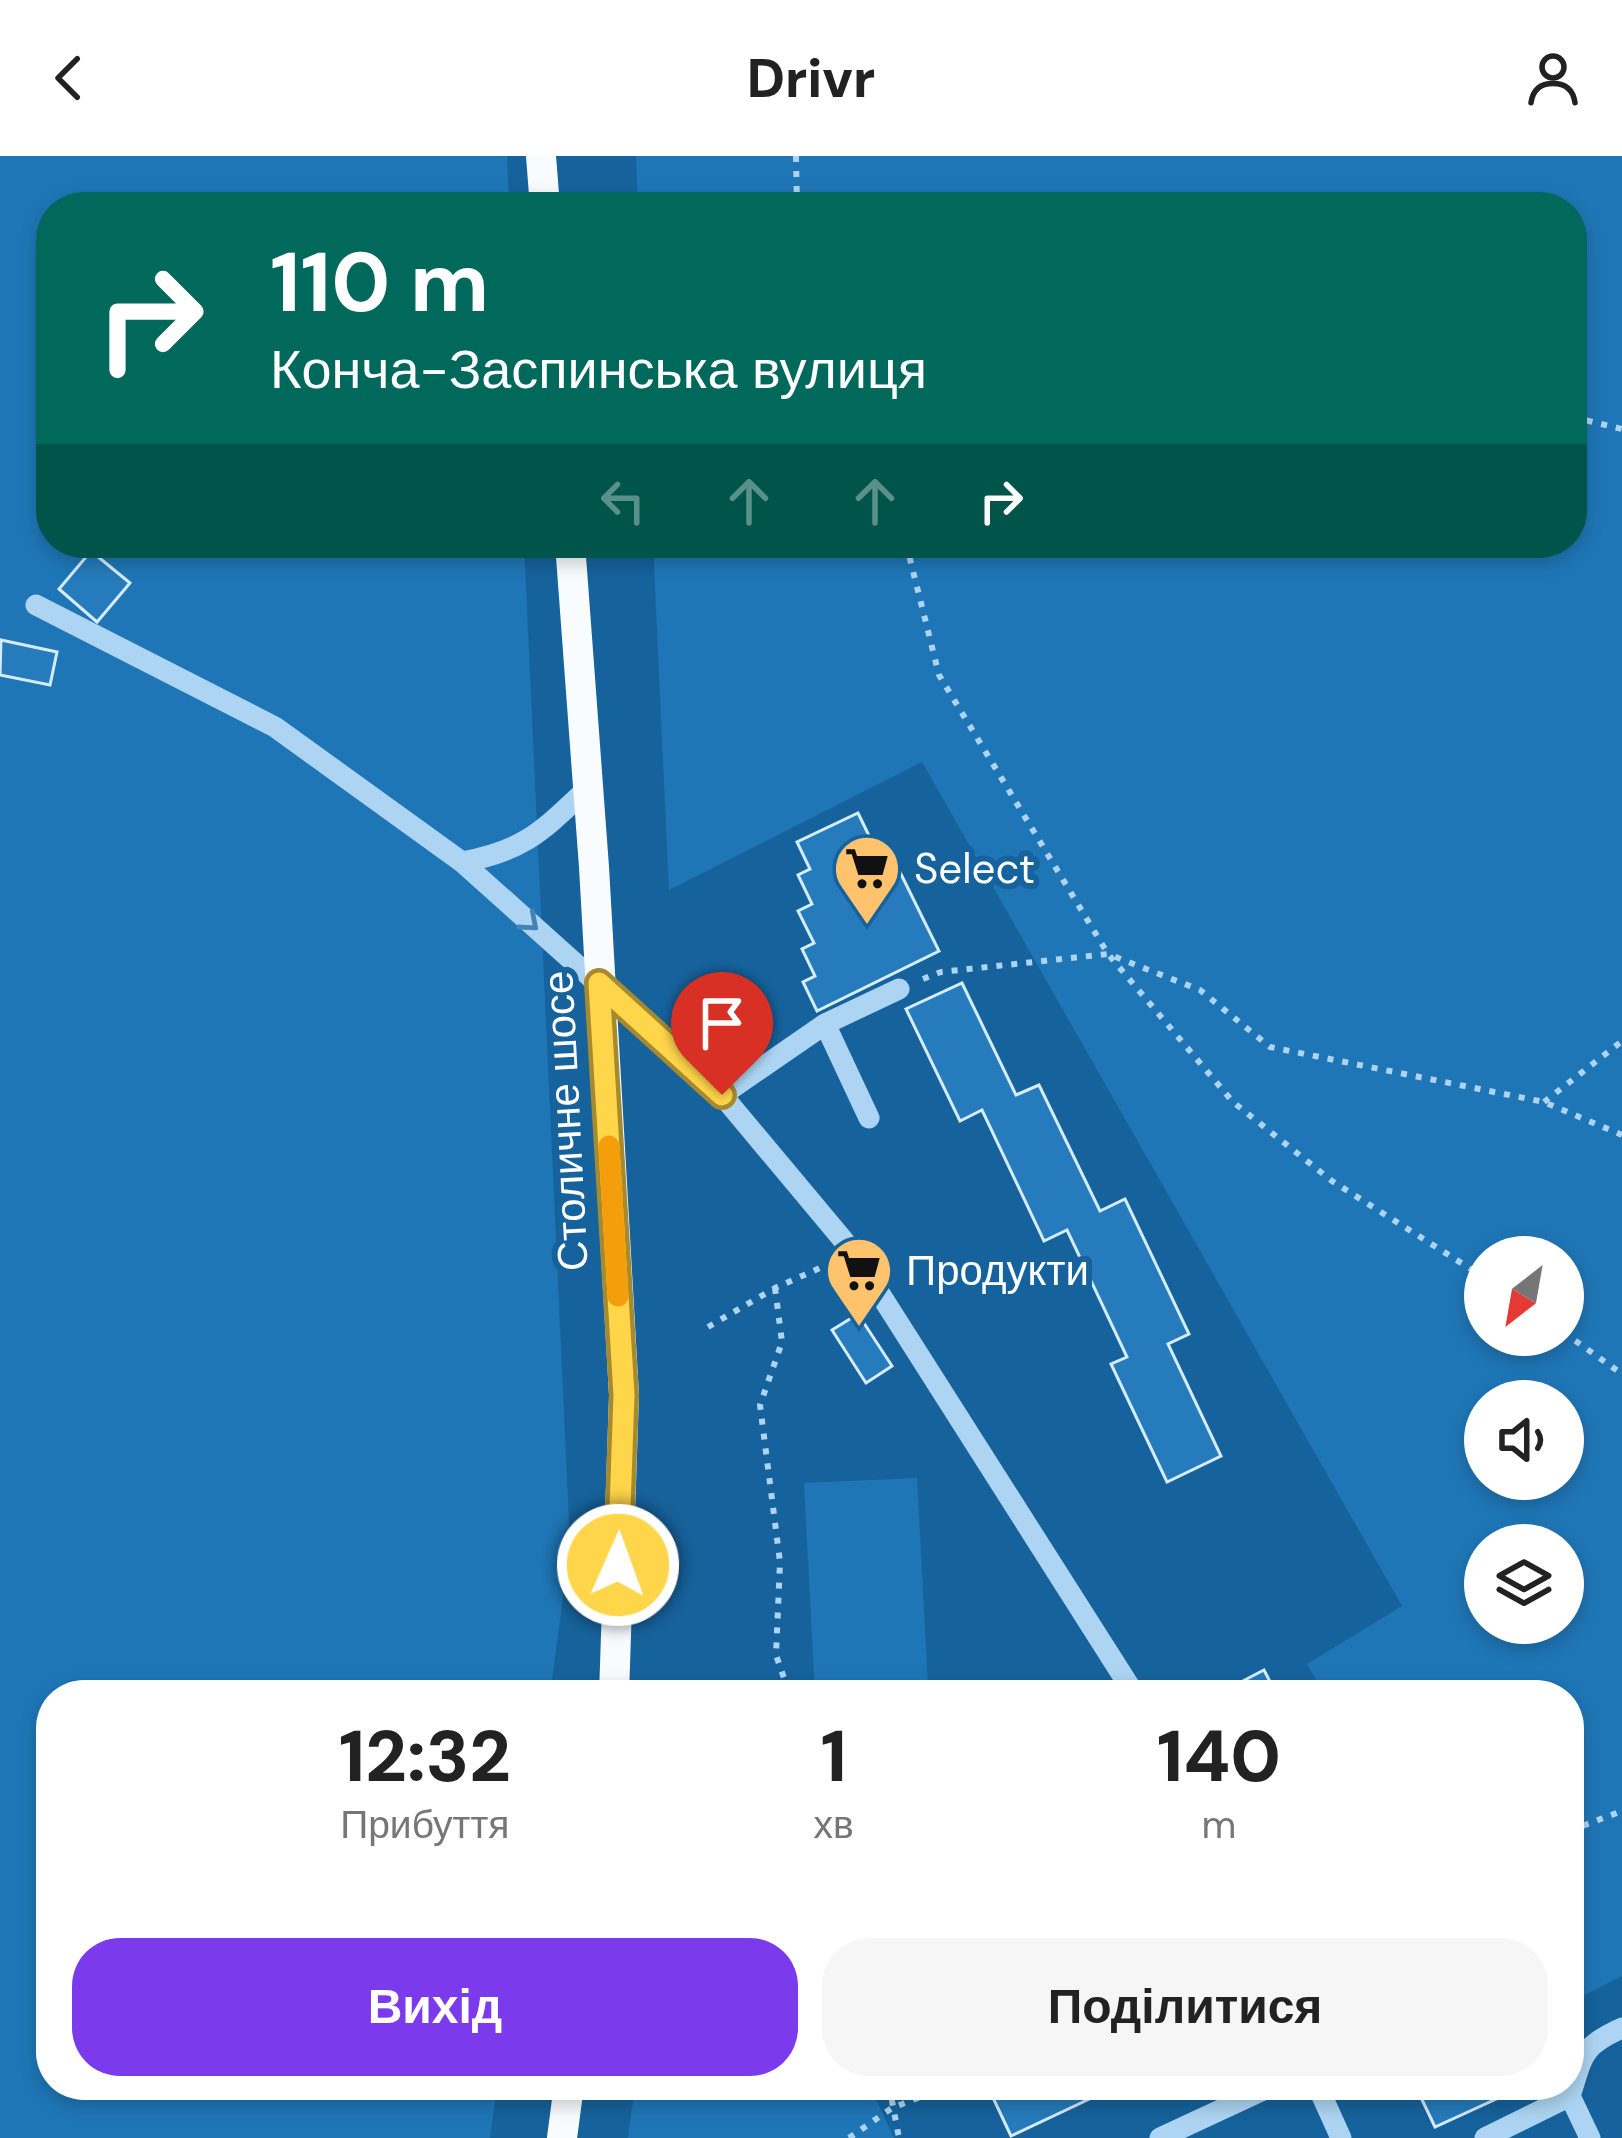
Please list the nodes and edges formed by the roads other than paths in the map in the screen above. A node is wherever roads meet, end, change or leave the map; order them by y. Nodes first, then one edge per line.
1 (541, 156) edge
2 (544, 192) edge
3 (571, 558) edge
4 (36, 605) dead end
5 (588, 788) junction
6 (462, 862) junction
7 (599, 983) junction
8 (899, 989) road end
9 (826, 1024) junction
10 (722, 1095) junction
11 (869, 1118) dead end
12 (614, 1680) edge
13 (1118, 1680) edge
14 (1622, 2028) edge
15 (1584, 2057) edge
16 (567, 2100) edge
17 (1242, 2100) edge
18 (1324, 2100) edge
19 (1562, 2100) edge
20 (1572, 2100) edge
21 (562, 2138) edge
22 (1160, 2138) edge
23 (1341, 2138) edge
24 (1485, 2138) edge
25 (1590, 2138) edge

1 - 2 main road
3 - 5 main road, Столичне шосе
4 - 6 street
5 - 6 street
5 - 7 main road, Столичне шосе
6 -> 7 street
7 - 10 street
7 - 12 main road, Столичне шосе
8 - 9 street
9 - 10 street
9 - 11 street
10 - 13 street
14 - 15 street
16 - 21 main road
17 - 22 street
18 - 23 street
19 - 24 street
20 - 25 street

